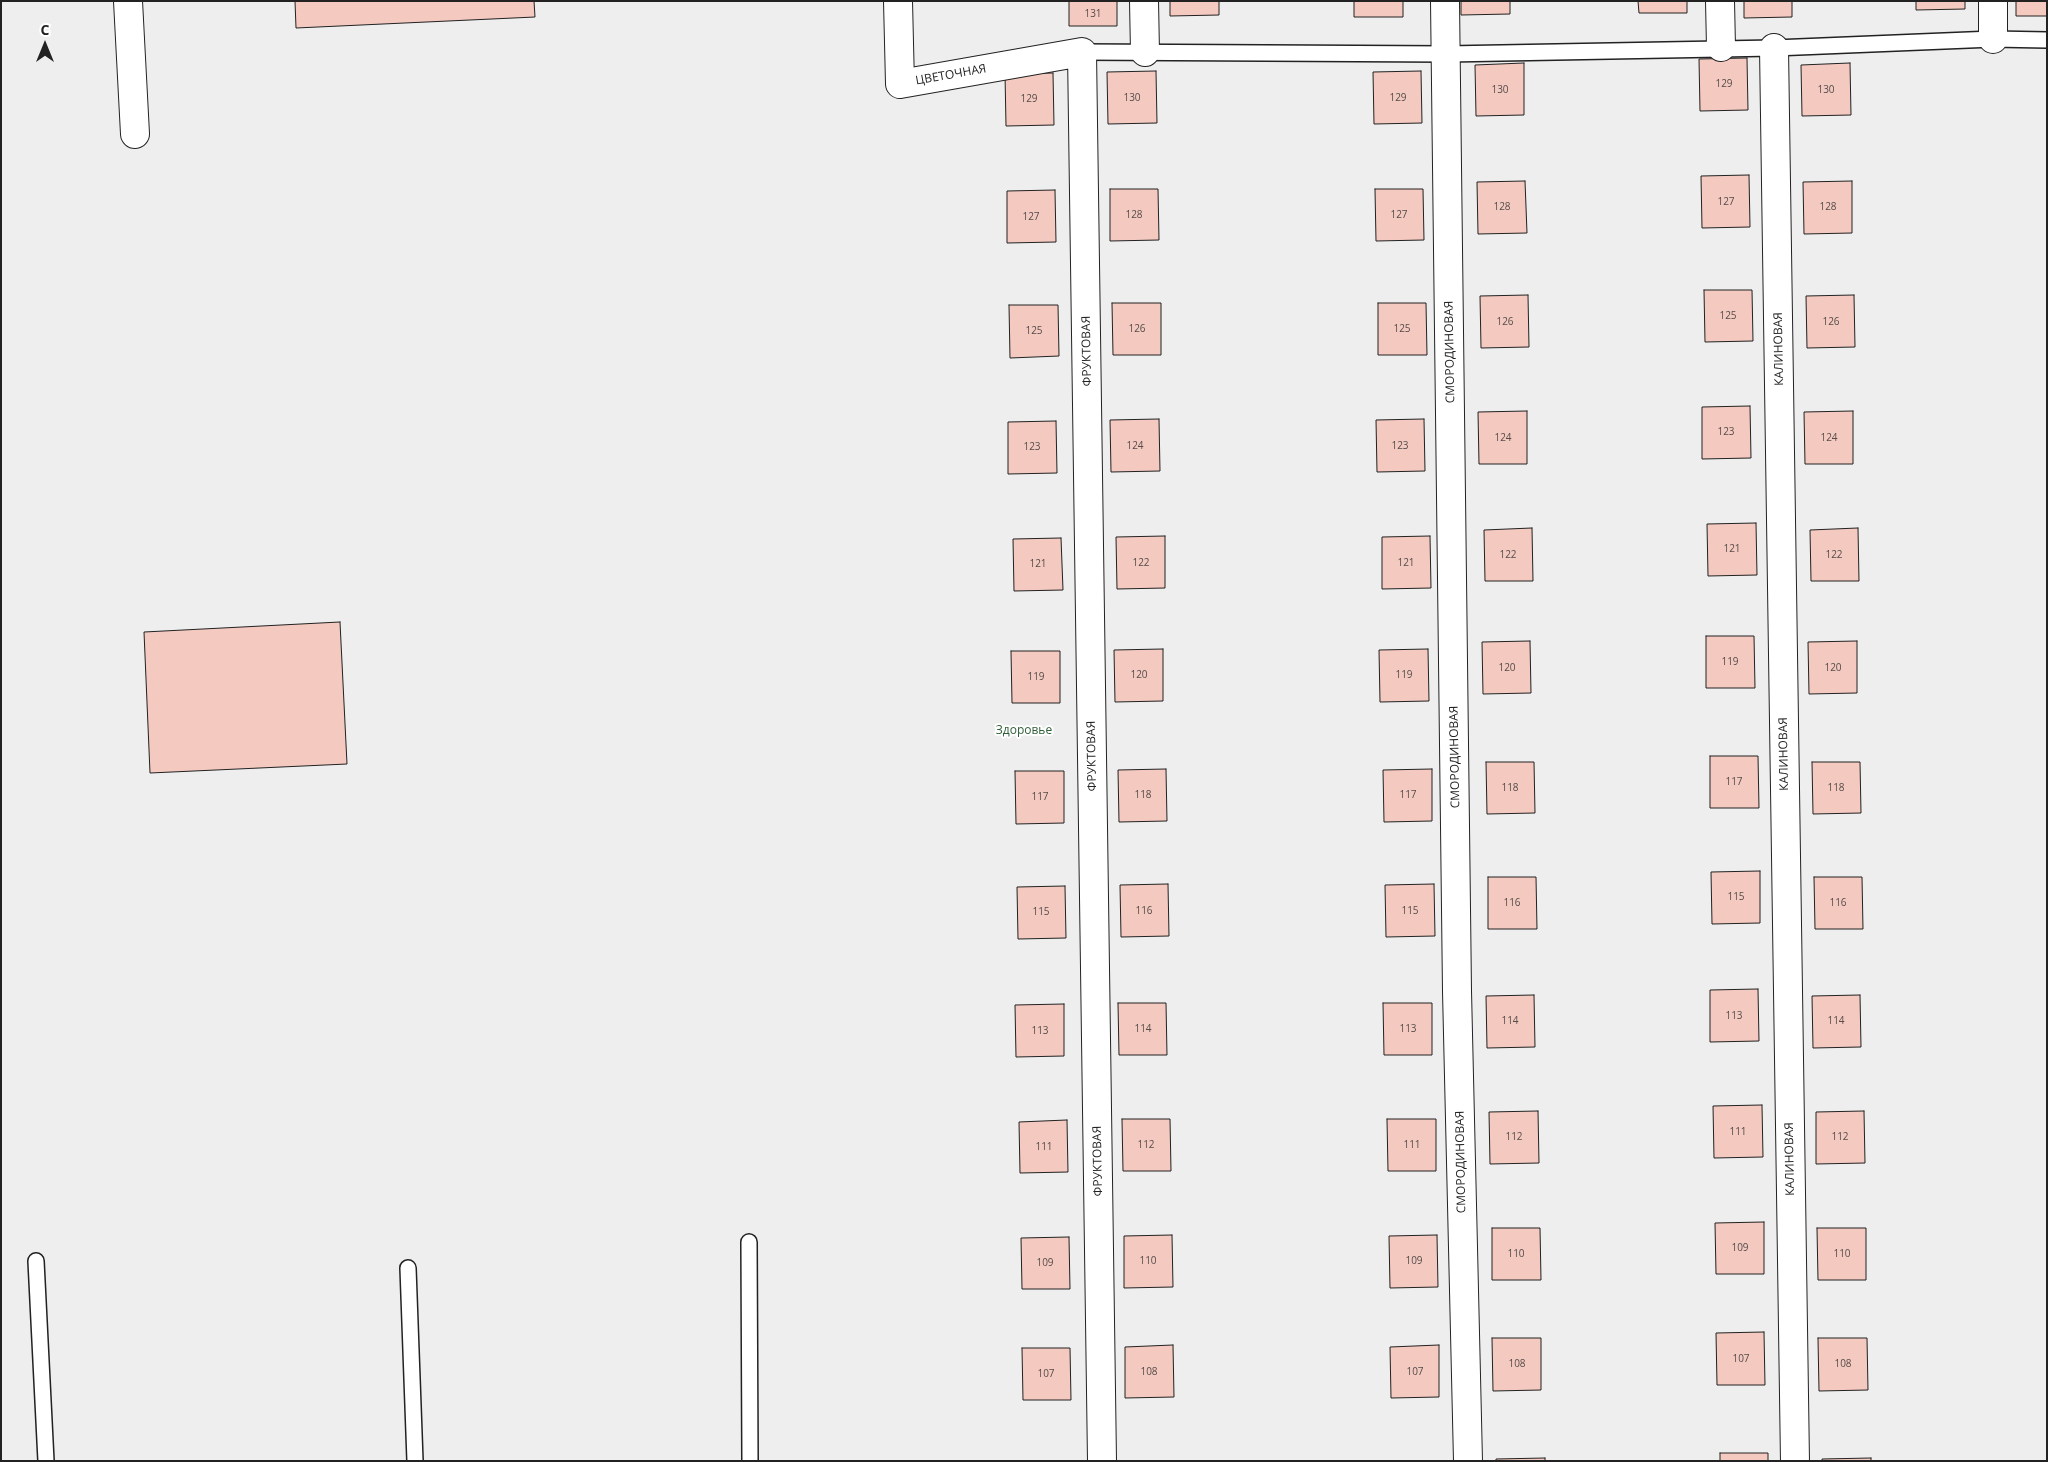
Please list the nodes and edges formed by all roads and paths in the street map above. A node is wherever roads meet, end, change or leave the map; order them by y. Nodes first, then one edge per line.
1 (128, 1) edge
2 (898, 1) edge
3 (1144, 1) edge
4 (1445, 1) edge
5 (1720, 1) edge
6 (1993, 1) edge
7 (1993, 38) junction
8 (2047, 40) edge
9 (1720, 47) junction
10 (1774, 48) junction
11 (1082, 52) junction
12 (1145, 52) junction
13 (1447, 54) junction
14 (134, 134) dead end
15 (749, 1242) dead end
16 (36, 1261) dead end
17 (408, 1268) dead end
18 (46, 1461) edge
19 (415, 1461) edge
20 (750, 1461) edge
21 (1102, 1461) edge
22 (1468, 1461) edge
23 (1795, 1461) edge

1 - 14 street
2 - 11 street, ЦВЕТОЧНАЯ
3 - 12 street
4 - 13 street, СМОРОДИНОВАЯ
5 - 9 street
6 - 7 street
7 - 8 lane
7 - 10 lane
9 - 10 lane
9 - 13 lane
10 - 23 street, КАЛИНОВАЯ
11 - 12 lane
11 - 21 street, ФРУКТОВАЯ
12 - 13 lane
13 - 22 street, СМОРОДИНОВАЯ
15 - 20 lane
16 - 18 lane
17 - 19 lane

